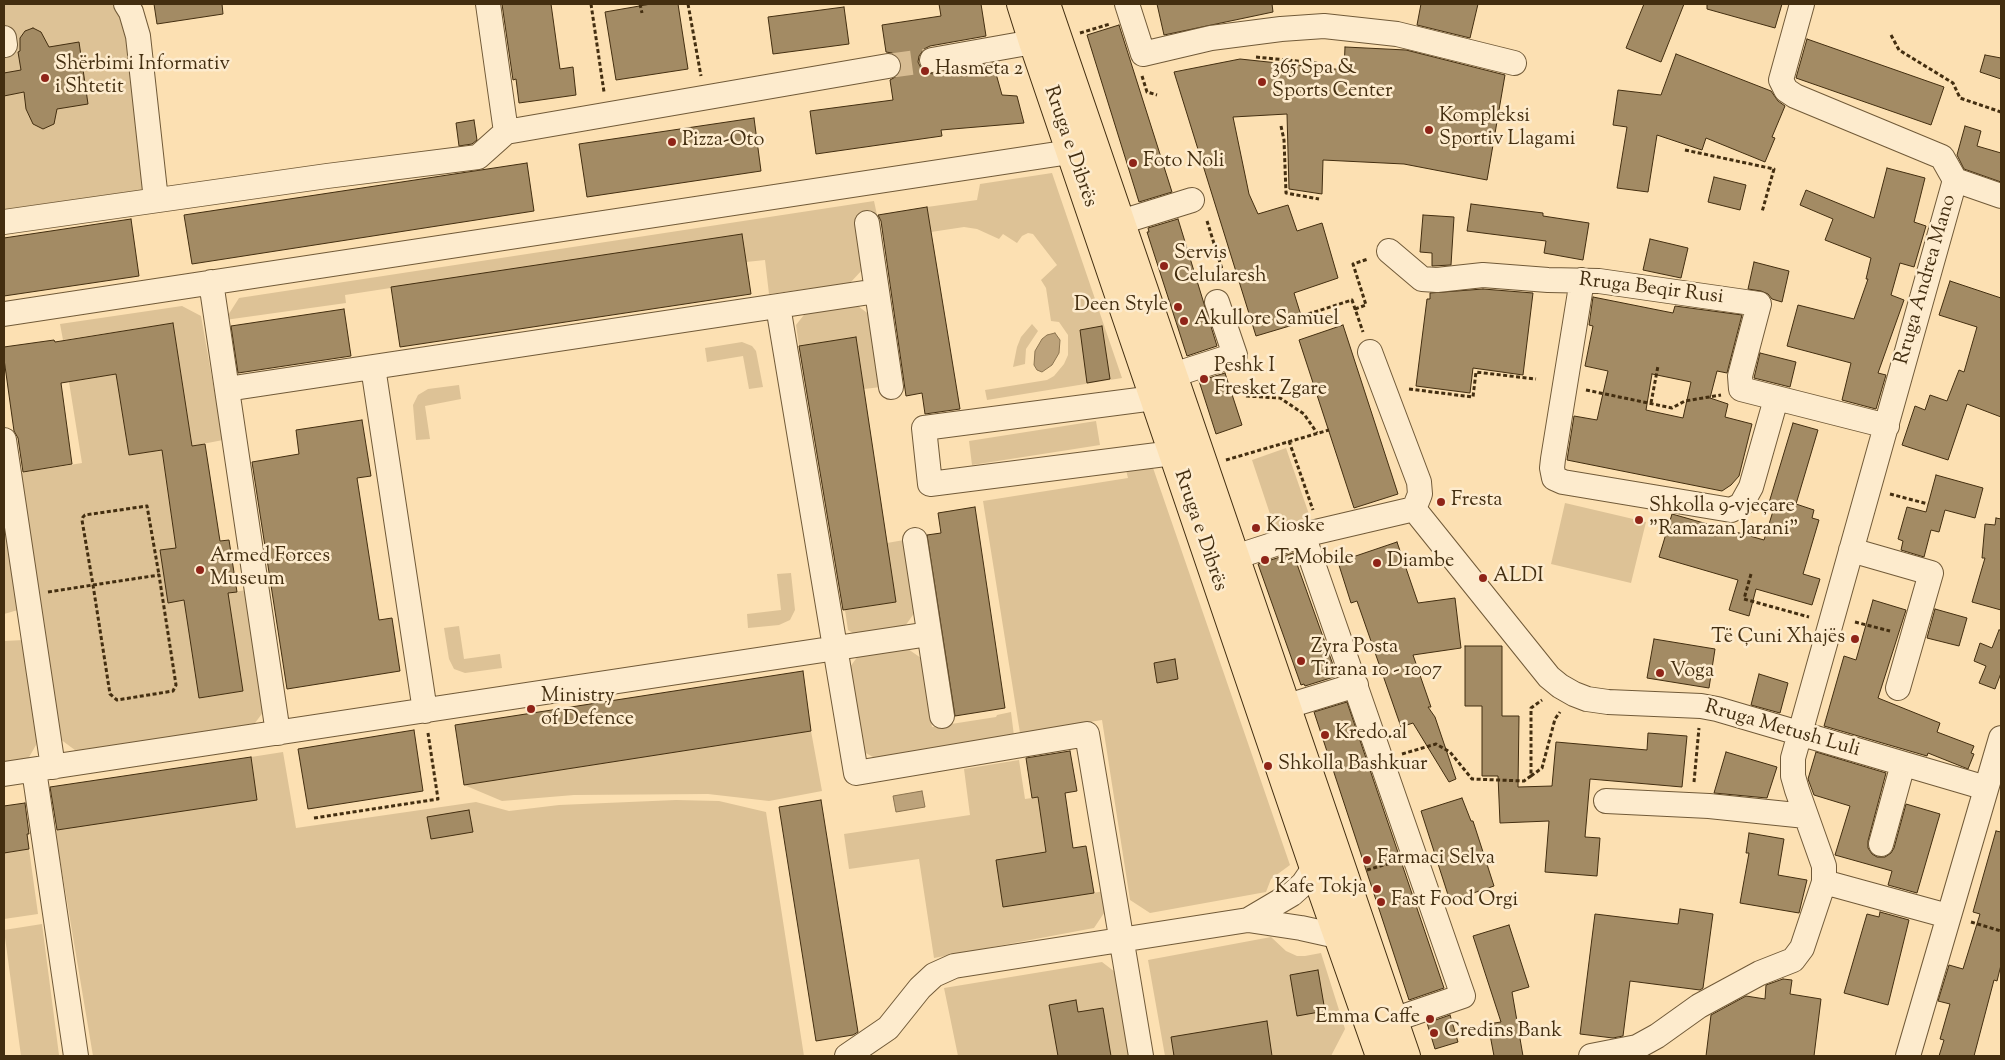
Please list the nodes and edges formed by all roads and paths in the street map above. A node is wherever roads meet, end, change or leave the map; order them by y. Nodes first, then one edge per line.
1 (126, 4) edge
2 (488, 4) edge
3 (592, 4) edge
4 (640, 4) edge
5 (688, 4) edge
6 (1022, 4) edge
7 (1046, 4) edge
8 (1127, 4) edge
9 (1802, 4) edge
10 (642, 13) dead end
11 (1114, 23) dead end
12 (1085, 32) dead end
13 (1891, 35) dead end
14 (1033, 42) junction
15 (1250, 56) dead end
16 (932, 60) tunnel mouth
17 (1317, 63) dead end
18 (1514, 63) dead end
19 (888, 66) tunnel mouth
20 (705, 98) junction
21 (2001, 112) edge
22 (607, 115) junction
23 (1281, 126) dead end
24 (506, 132) junction
25 (1686, 150) dead end
26 (1070, 152) junction
27 (1955, 180) junction
28 (2001, 196) edge
29 (1319, 198) dead end
30 (156, 200) junction
31 (1192, 200) dead end
32 (1762, 212) dead end
33 (1207, 221) dead end
34 (4, 222) edge
35 (1121, 222) junction
36 (867, 223) dead end
37 (1389, 251) joint
38 (1582, 280) junction
39 (211, 282) junction
40 (877, 291) junction
41 (1223, 295) joint
42 (778, 306) junction
43 (1355, 309) junction
44 (4, 314) edge
45 (1302, 316) dead end
46 (1370, 352) joint
47 (1658, 366) dead end
48 (373, 367) junction
49 (1173, 375) junction
50 (1536, 379) dead end
51 (1383, 386) junction
52 (1566, 386) junction
53 (891, 387) dead end
54 (227, 389) junction
55 (1746, 391) junction
56 (1246, 396) dead end
57 (1154, 398) junction
58 (1776, 399) junction
59 (1651, 403) junction
60 (1887, 426) junction
61 (1329, 430) dead end
62 (1317, 433) junction
63 (4, 440) edge
64 (1289, 441) junction
65 (1173, 453) junction
66 (1223, 461) dead end
67 (1869, 488) junction
68 (1928, 504) dead end
69 (1414, 510) junction
70 (1314, 512) dead end
71 (1303, 535) junction
72 (915, 540) dead end
73 (1851, 550) junction
74 (1235, 557) junction
75 (1751, 574) dead end
76 (159, 575) junction
77 (93, 585) junction
78 (28, 596) junction
79 (1832, 619) junction
80 (929, 634) junction
81 (1912, 637) junction
82 (835, 648) junction
83 (1356, 685) junction
84 (1898, 688) dead end
85 (1574, 694) junction
86 (1288, 706) junction
87 (1701, 706) junction
88 (1531, 708) dead end
89 (424, 710) junction
90 (942, 716) dead end
91 (278, 733) junction
92 (1800, 733) junction
93 (2001, 738) edge
94 (1426, 747) dead end
95 (1904, 764) junction
96 (44, 768) junction
97 (4, 774) edge
98 (1531, 776) junction
99 (1986, 788) junction
100 (1606, 801) dead end
101 (1692, 805) junction
102 (1806, 816) junction
103 (314, 818) dead end
104 (1881, 844) dead end
105 (1314, 868) junction
106 (1824, 882) junction
107 (1948, 916) junction
108 (1248, 920) junction
109 (2001, 931) edge
110 (1337, 936) junction
111 (1121, 940) junction
112 (1366, 1019) junction
113 (1393, 1020) junction
114 (76, 1056) edge
115 (847, 1056) edge
116 (1141, 1056) edge
117 (1356, 1056) edge
118 (1380, 1056) edge
119 (1406, 1056) edge
120 (1591, 1056) edge
121 (1908, 1056) edge

1 - 30 street
2 - 24 street
3 - 22 path
4 - 10 path
5 - 20 path
6 - 14 main road, Rruga e Dibrës
7 - 35 main road, Rruga e Dibrës
8 - 18 street
9 - 27 street, Rruga Andrea Mano
11 - 12 path
13 - 21 path
14 - 16 street
14 - 26 main road, Rruga e Dibrës
15 - 17 path
19 - 20 street
20 - 22 street
22 - 24 street
23 - 29 path
24 - 30 street
25 - 32 path
26 - 39 street
26 - 57 main road, Rruga e Dibrës
27 - 28 street
27 - 60 street, Rruga Andrea Mano
30 - 34 street
31 - 35 street, Rruga e Dibrës
33 - 41 path
35 - 49 main road, Rruga e Dibrës
36 - 40 street
37 - 38 street, Rruga Beqir Rusi
37 - 43 path
38 - 52 street
38 - 55 street, Rruga Beqir Rusi
39 - 44 street
39 - 54 street
40 - 42 street
40 - 53 street
41 - 49 street
42 - 48 street
42 - 82 street
43 - 45 path
43 - 46 path
46 - 51 street
47 - 59 path
48 - 54 street
48 - 89 street
49 - 74 main road, Rruga e Dibrës
50 - 51 path
51 - 69 street
52 - 58 street
52 - 59 path
54 - 91 street
55 - 58 street
55 - 59 path
56 - 62 path
57 - 65 main road, Rruga e Dibrës
57 - 65 street
58 - 60 street
60 - 67 street, Rruga Andrea Mano
61 - 62 path
62 - 64 path
63 - 78 street
64 - 66 path
64 - 70 path
65 - 105 main road, Rruga e Dibrës
67 - 68 path
67 - 73 street, Rruga Andrea Mano
69 - 71 street
69 - 85 street, Rruga Metush Luli
71 - 74 street
71 - 83 street
72 - 80 street
73 - 79 street, Rruga Andrea Mano
73 - 81 street
74 - 86 main road, Rruga e Dibrës
75 - 79 path
76 - 77 path
76 - 77 path
76 - 77 path
77 - 78 path
78 - 96 street
79 - 81 path
79 - 92 street, Rruga Andrea Mano
80 - 82 street
80 - 90 street
81 - 84 street
82 - 89 street
82 - 111 street
83 - 86 street
83 - 113 street
85 - 87 street, Rruga Metush Luli
85 - 98 path
86 - 113 main road, Rruga e Dibrës
87 - 92 street, Rruga Metush Luli
87 - 101 path
88 - 98 path
89 - 91 street
89 - 103 path
91 - 96 street
92 - 95 street, Rruga Metush Luli
92 - 102 street, Rruga Andrea Mano
93 - 99 street
94 - 98 path
95 - 99 street, Rruga Metush Luli
95 - 104 street
96 - 97 street
96 - 114 street
99 - 107 street
100 - 101 street
101 - 102 street
102 - 106 street, Rruga Andrea Mano
105 - 108 street
105 - 110 main road, Rruga e Dibrës
106 - 107 street
106 - 120 street
107 - 109 path
107 - 121 street
108 - 110 street
108 - 111 street
110 - 112 main road, Rruga e Dibrës
111 - 115 street
111 - 116 street
112 - 117 main road
112 - 118 main road, Rruga e Dibrës
113 - 119 main road, Rruga e Dibrës

